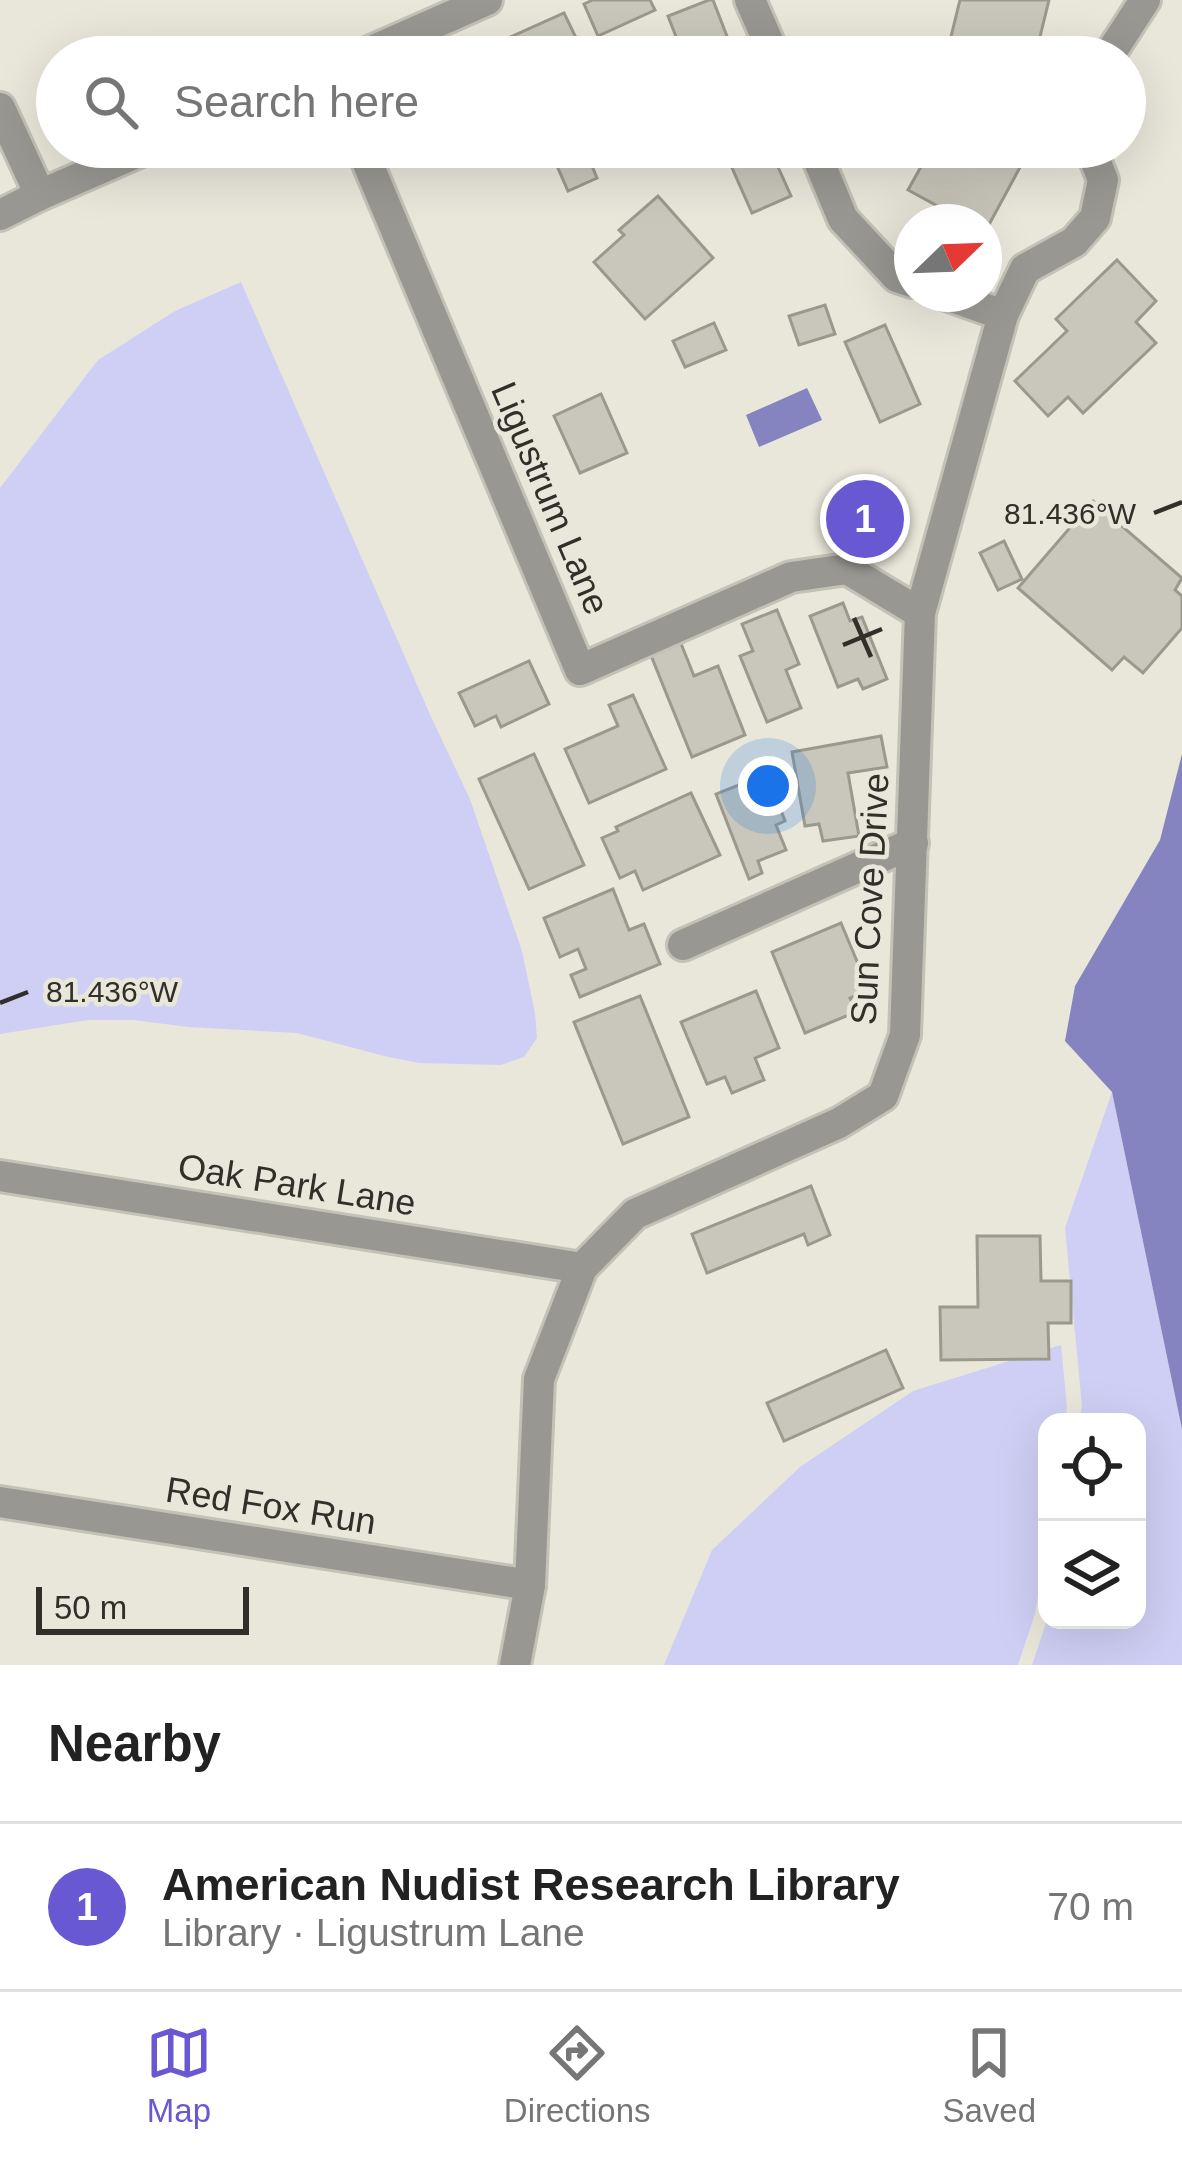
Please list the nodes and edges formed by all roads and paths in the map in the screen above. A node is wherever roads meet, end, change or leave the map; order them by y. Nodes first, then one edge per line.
1 (487, 0) edge
2 (750, 0) edge
3 (1145, 0) edge
4 (406, 36) edge
5 (766, 36) edge
6 (1122, 36) edge
7 (0, 108) edge
8 (102, 168) edge
9 (370, 168) edge
10 (822, 168) edge
11 (1098, 168) edge
12 (40, 195) junction
13 (0, 215) edge
14 (894, 275) edge
15 (992, 312) edge
16 (1003, 316) junction
17 (920, 613) junction
18 (914, 844) junction
19 (682, 945) dead end
20 (0, 1176) edge
21 (582, 1268) junction
22 (0, 1502) edge
23 (530, 1585) junction
24 (515, 1665) edge

1 - 4 street
2 - 5 street
3 - 6 street
7 - 12 street
8 - 12 street
9 - 17 street, Ligustrum Lane
10 - 14 street
11 - 16 street, Sun Cove Drive
12 - 13 street
15 - 16 street
16 - 17 street, Sun Cove Drive
17 - 18 street, Sun Cove Drive
18 - 19 street
18 - 21 street, Sun Cove Drive
20 - 21 street, Oak Park Lane
21 - 23 street, Sun Cove Drive
22 - 23 street, Red Fox Run
23 - 24 street, Sun Cove Drive

